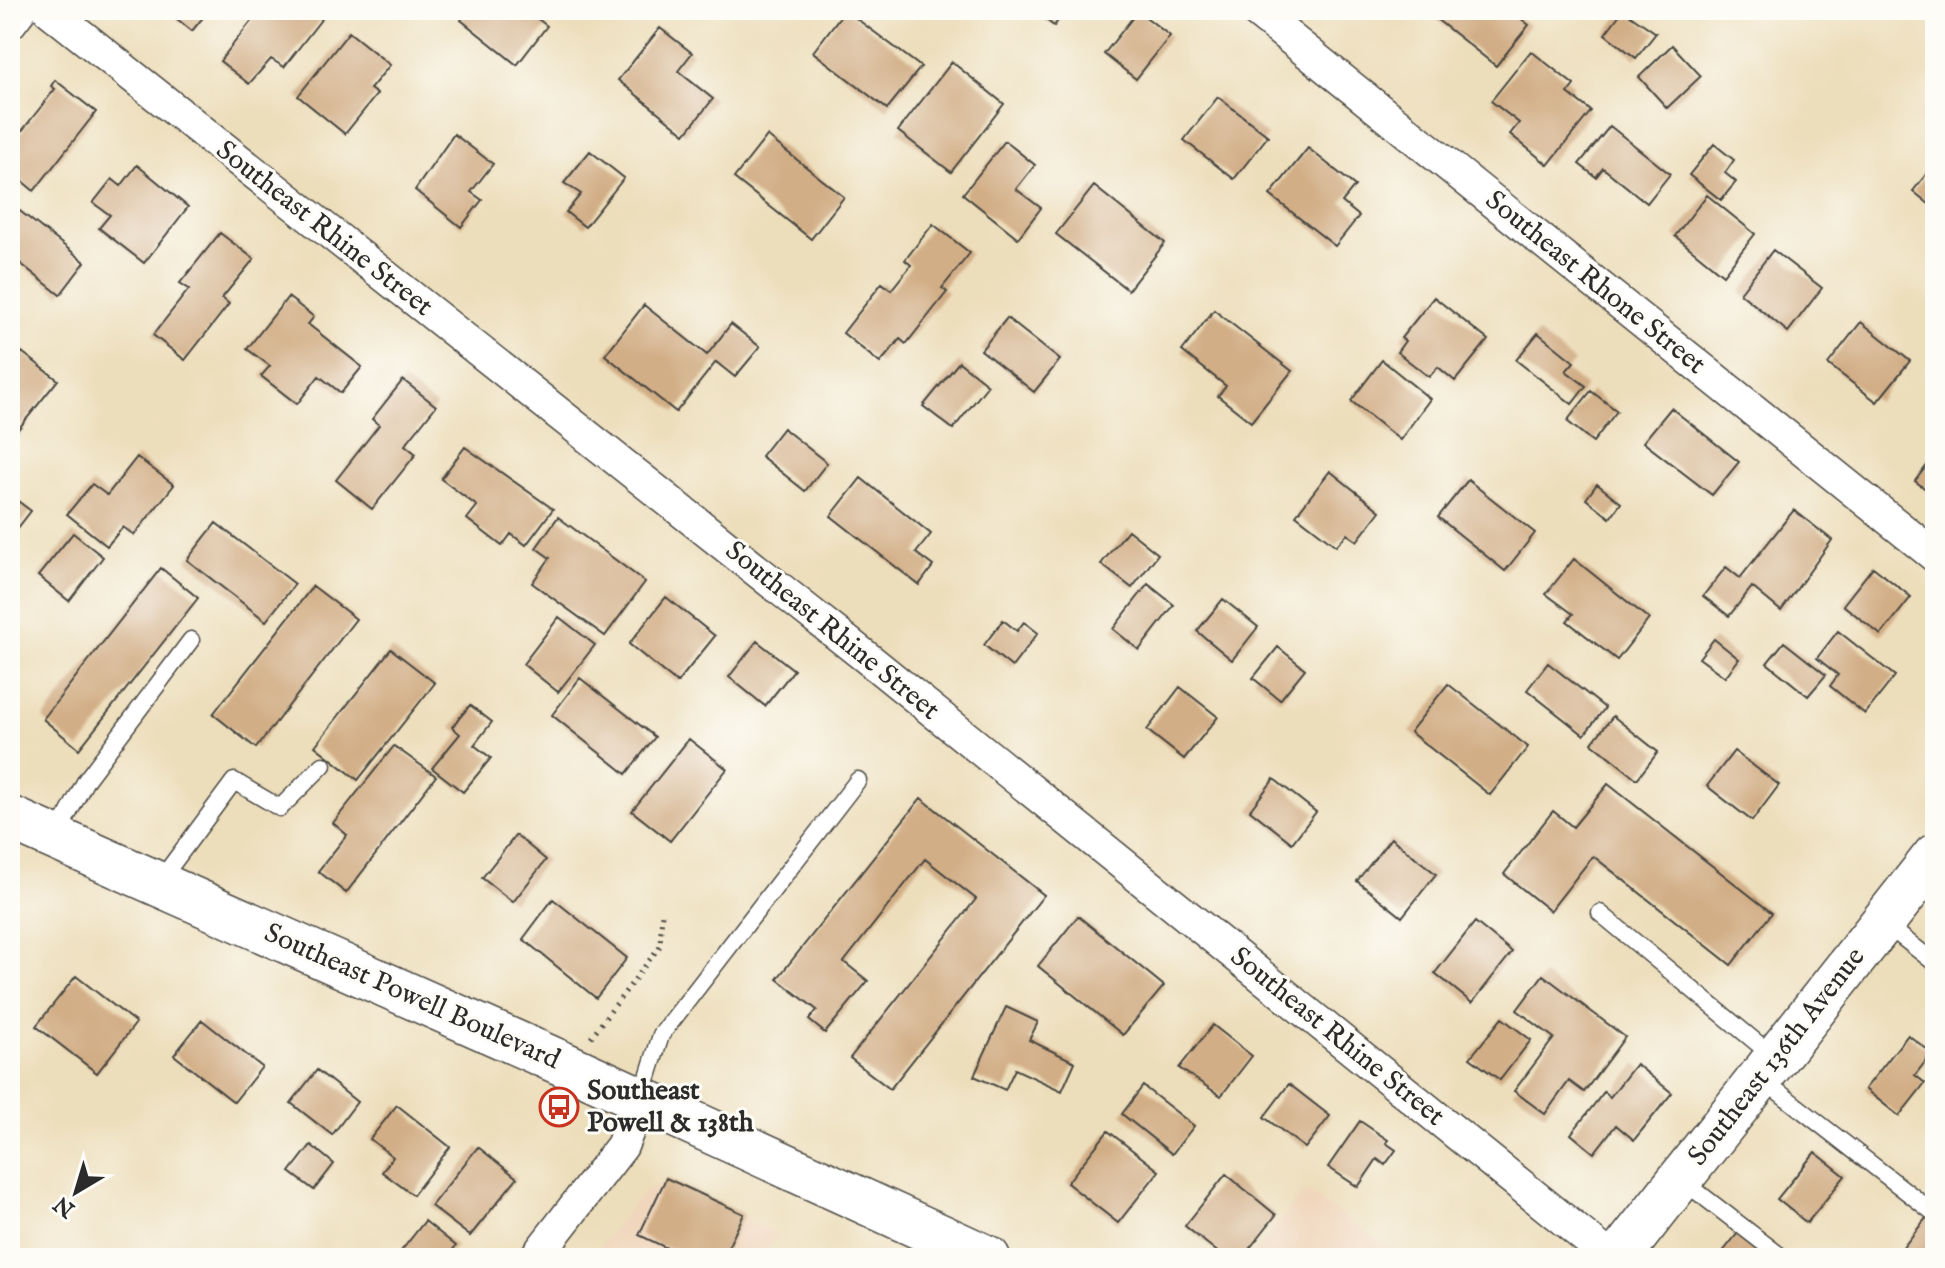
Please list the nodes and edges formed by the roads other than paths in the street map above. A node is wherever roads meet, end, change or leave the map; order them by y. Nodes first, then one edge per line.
1 (20, 10) edge
2 (49, 10) edge
3 (1255, 10) edge
4 (10, 23) edge
5 (1935, 556) edge
6 (191, 640) dead end
7 (323, 765) dead end
8 (858, 780) dead end
9 (10, 818) edge
10 (56, 838) junction
11 (1935, 856) edge
12 (158, 883) junction
13 (1600, 913) dead end
14 (1883, 922) junction
15 (1935, 963) edge
16 (1767, 1067) junction
17 (640, 1100) junction
18 (1681, 1179) junction
19 (1934, 1213) edge
20 (535, 1258) edge
21 (988, 1258) edge
22 (1611, 1258) edge
23 (1618, 1258) edge
24 (1783, 1258) edge

1 - 4 street
2 - 22 street, Southeast Rhine Street
3 - 5 street, Southeast Rhone Street
6 - 10 lane
7 - 12 lane
8 - 17 lane
9 - 10 main road, Southeast Powell Boulevard
10 - 12 main road, Southeast Powell Boulevard
11 - 14 main road, Southeast 136th Avenue
12 - 17 main road, Southeast Powell Boulevard
13 - 16 lane
14 - 15 lane
14 - 16 main road, Southeast 136th Avenue
16 - 18 main road, Southeast 136th Avenue
16 - 19 lane
17 - 20 street
17 - 21 main road, Southeast Powell Boulevard
18 - 23 main road, Southeast 136th Avenue
18 - 24 lane

